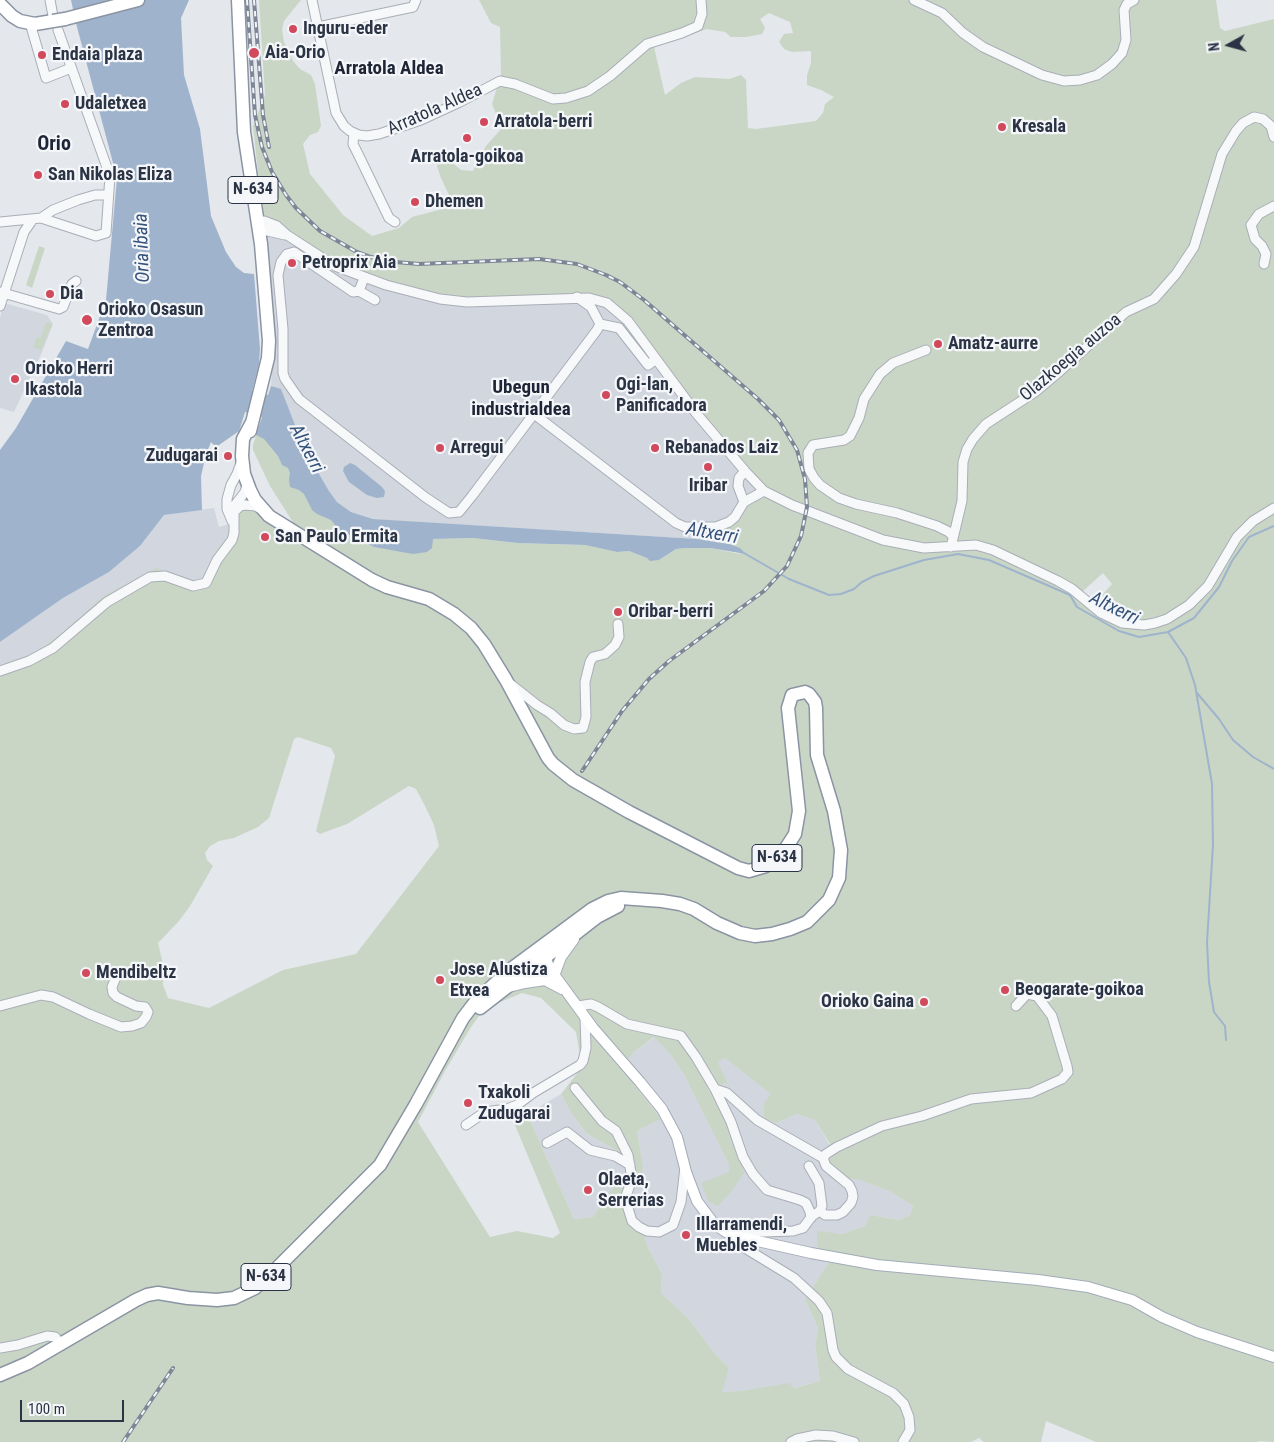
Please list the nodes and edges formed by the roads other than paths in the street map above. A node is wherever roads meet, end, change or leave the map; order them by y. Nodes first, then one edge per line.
1 (50, 0) edge
2 (138, 0) edge
3 (238, 0) edge
4 (312, 0) edge
5 (416, 0) edge
6 (701, 0) edge
7 (914, 0) edge
8 (1134, 0) edge
9 (0, 4) edge
10 (58, 21) junction
11 (30, 23) junction
12 (318, 27) junction
13 (71, 68) junction
14 (354, 133) junction
15 (1274, 137) edge
16 (108, 196) junction
17 (1274, 206) edge
18 (37, 218) junction
19 (15, 221) junction
20 (0, 222) edge
21 (395, 222) dead end
22 (258, 225) junction
23 (24, 232) junction
24 (276, 233) junction
25 (287, 235) junction
26 (261, 244) junction
27 (1264, 264) dead end
28 (364, 278) junction
29 (76, 281) dead end
30 (359, 291) junction
31 (2, 292) edge
32 (577, 297) junction
33 (375, 300) dead end
34 (0, 306) edge
35 (600, 324) junction
36 (926, 350) dead end
37 (655, 360) junction
38 (534, 414) junction
39 (246, 459) junction
40 (745, 471) junction
41 (248, 484) junction
42 (764, 491) junction
43 (744, 502) junction
44 (1274, 508) edge
45 (231, 510) junction
46 (267, 511) junction
47 (953, 536) junction
48 (951, 547) junction
49 (618, 624) dead end
50 (0, 671) edge
51 (506, 680) junction
52 (577, 927) junction
53 (545, 957) junction
54 (552, 975) junction
55 (116, 977) dead end
56 (498, 986) junction
57 (0, 1006) edge
58 (578, 1006) junction
59 (1016, 1006) dead end
60 (585, 1016) junction
61 (575, 1088) dead end
62 (714, 1089) junction
63 (466, 1125) dead end
64 (547, 1143) dead end
65 (822, 1158) junction
66 (630, 1165) junction
67 (808, 1166) dead end
68 (685, 1167) junction
69 (820, 1211) junction
70 (810, 1218) junction
71 (715, 1224) junction
72 (733, 1234) junction
73 (61, 1344) junction
74 (0, 1348) edge
75 (1274, 1357) edge
76 (0, 1375) edge
77 (791, 1442) edge
78 (854, 1442) edge
79 (903, 1442) edge

1 - 10 street
2 - 10 highway
3 - 22 highway, N-634
4 - 12 street
5 - 12 street
6 - 14 street, Arratola Aldea
7 - 8 street
9 - 11 highway
10 - 11 highway
10 - 13 street
11 - 13 street
12 - 14 street
13 - 16 street
14 - 21 street
15 - 47 street, Olazkoegia auzoa
16 - 18 street
16 - 18 street
17 - 27 street
18 - 19 street
18 - 23 street
19 - 20 street
19 - 23 street
22 - 24 street
22 - 25 street
22 - 26 highway, N-634
23 - 31 street
24 - 25 street
24 - 26 street
25 - 28 street
26 - 39 highway, N-634
28 - 30 street
28 - 32 street
29 - 31 street
30 - 33 street
30 - 38 street
31 - 34 street
32 - 35 street
32 - 37 street
35 - 37 street
35 - 38 street
36 - 47 street
37 - 40 street
38 - 43 street
39 - 41 highway, N-634
39 - 45 street
39 - 46 highway, N-634
40 - 42 street
40 - 43 street
41 - 45 street
41 - 46 highway, N-634
42 - 43 street
42 - 48 street
44 - 48 street
45 - 46 street
45 - 50 street
46 - 51 highway, N-634
47 - 48 street, Olazkoegia auzoa
49 - 51 street
51 - 52 highway, N-634
52 - 53 highway
52 - 54 main road
52 - 56 highway, N-634
53 - 54 main road
53 - 56 highway
54 - 56 main road
54 - 58 main road
55 - 57 street
56 - 73 highway, N-634
58 - 60 main road
58 - 62 street
59 - 65 street
60 - 63 street
60 - 68 main road
61 - 66 street
62 - 65 street
62 - 70 street
64 - 66 street
65 - 69 street
66 - 68 street
67 - 69 street
68 - 71 main road
69 - 70 street
70 - 71 street
71 - 72 main road
72 - 75 main road
72 - 79 street
73 - 74 street
73 - 76 highway, N-634
77 - 78 street

